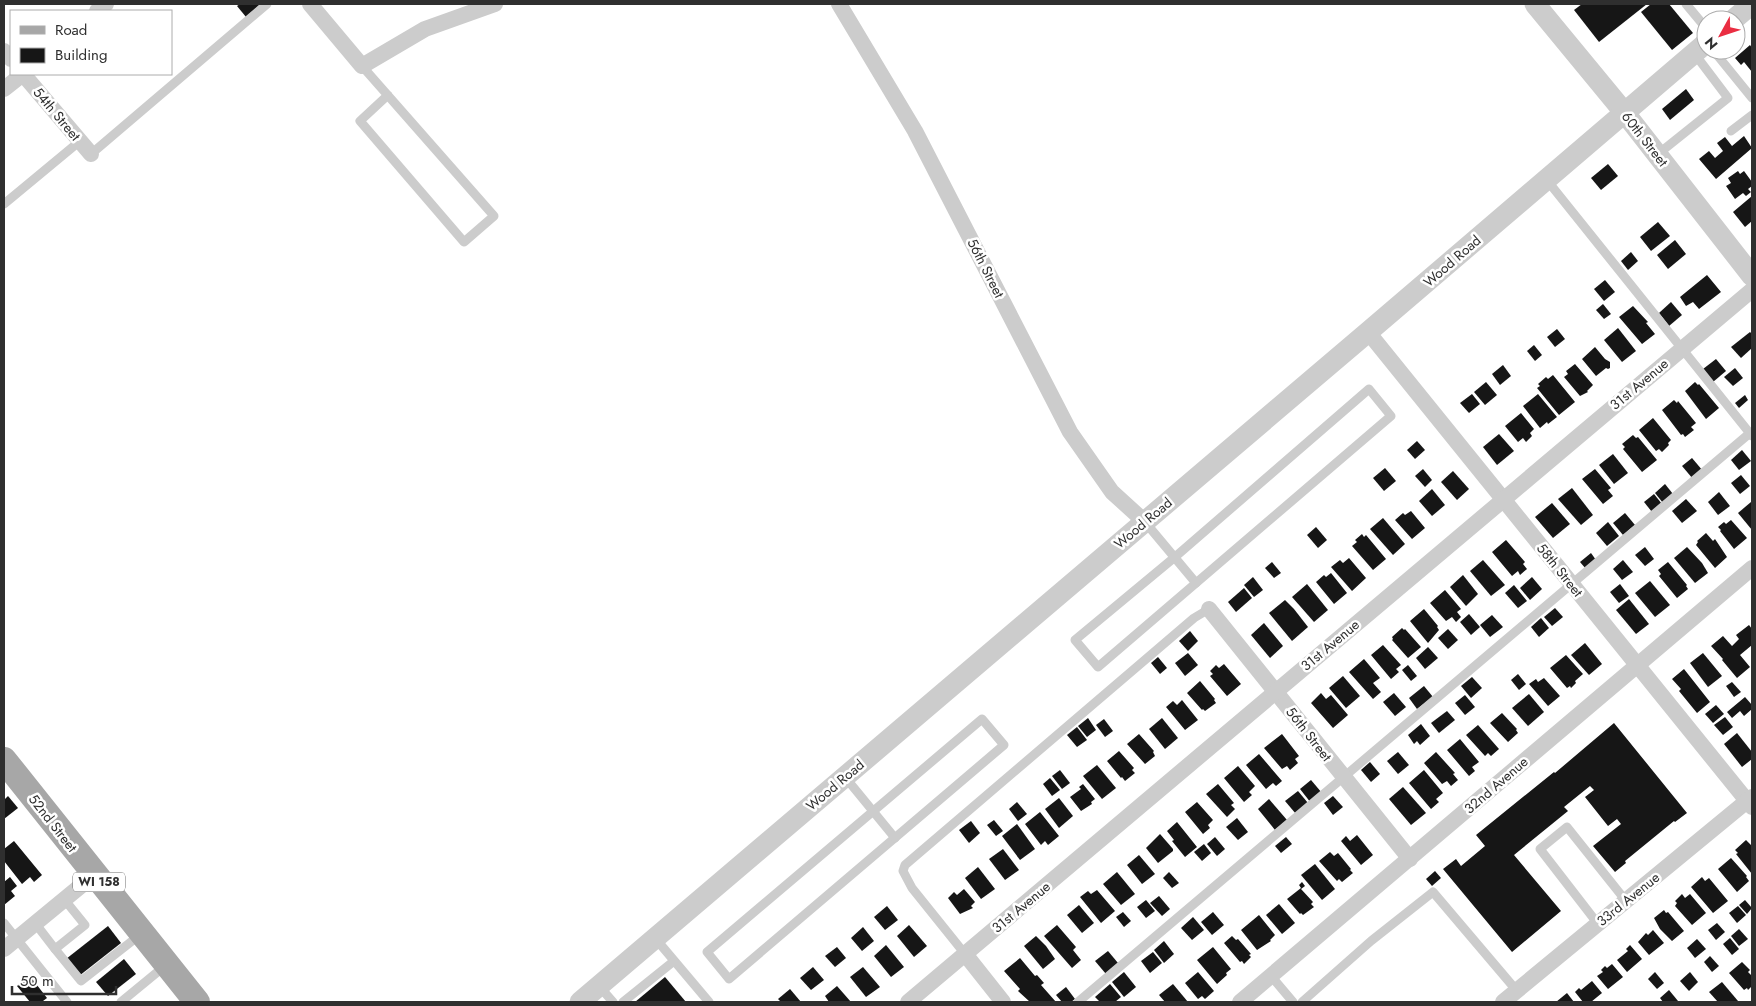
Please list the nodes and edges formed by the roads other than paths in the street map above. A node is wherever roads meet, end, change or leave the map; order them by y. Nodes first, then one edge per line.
1 (267, 4) edge
2 (310, 4) edge
3 (494, 4) edge
4 (839, 4) edge
5 (1686, 4) edge
6 (1542, 8) edge
7 (1696, 16) edge
8 (1696, 55) edge
9 (1709, 60) edge
10 (1715, 60) edge
11 (362, 66) junction
12 (22, 75) edge
13 (24, 75) edge
14 (4, 90) edge
15 (388, 95) junction
16 (1752, 98) edge
17 (1624, 112) junction
18 (1752, 115) edge
19 (1731, 131) dead end
20 (80, 141) junction
21 (91, 154) joint
22 (1657, 154) junction
23 (1546, 179) junction
24 (4, 204) edge
25 (1752, 276) edge
26 (1752, 290) edge
27 (1368, 332) junction
28 (1682, 347) junction
29 (1751, 435) edge
30 (1503, 500) junction
31 (1145, 522) junction
32 (1175, 557) junction
33 (1752, 568) edge
34 (1196, 583) junction
35 (1571, 584) junction
36 (1209, 609) joint
37 (1636, 665) junction
38 (1275, 691) junction
39 (4, 760) edge
40 (845, 777) junction
41 (1344, 777) junction
42 (1751, 802) edge
43 (873, 811) junction
44 (895, 838) junction
45 (1410, 859) junction
46 (94, 875) junction
47 (64, 899) junction
48 (1626, 901) junction
49 (4, 923) edge
50 (35, 923) junction
51 (1598, 924) junction
52 (141, 934) junction
53 (655, 938) junction
54 (10, 944) edge
55 (55, 949) junction
56 (965, 954) junction
57 (674, 961) junction
58 (166, 965) junction
59 (1271, 976) junction
60 (599, 986) junction
61 (1521, 996) edge
62 (67, 1002) edge
63 (121, 1002) edge
64 (197, 1002) edge
65 (580, 1002) edge
66 (613, 1002) edge
67 (623, 1002) edge
68 (709, 1002) edge
69 (908, 1002) edge
70 (1004, 1002) edge
71 (1078, 1002) edge
72 (1240, 1002) edge
73 (1294, 1002) edge
74 (1302, 1002) edge
75 (1503, 1002) edge

1 - 21 lane
2 - 11 street
3 - 11 street
4 - 31 street, 56th Street
5 - 7 lane
6 - 17 street, 60th Street
8 - 17 street, Wood Road
9 - 22 lane
10 - 16 lane
11 - 15 lane
12 - 14 street
13 - 20 street, 54th Street
15 - 15 lane
17 - 22 street, 60th Street
17 - 23 street, Wood Road
18 - 19 lane
20 - 21 street, 54th Street
20 - 24 lane
22 - 25 street, 60th Street
23 - 27 street, Wood Road
23 - 28 lane
26 - 28 street, 31st Avenue
27 - 30 street, 58th Street
27 - 31 street, Wood Road
28 - 29 lane
28 - 30 street, 31st Avenue
29 - 35 lane
30 - 35 street, 58th Street
30 - 38 street, 31st Avenue
31 - 32 lane
31 - 40 street, Wood Road
32 - 34 lane
32 - 34 lane
32 - 34 lane
33 - 37 street, 32nd Avenue
35 - 37 street, 58th Street
35 - 41 lane
36 - 38 street, 56th Street
36 - 56 lane
37 - 42 street, 58th Street
37 - 45 street, 32nd Avenue
38 - 41 street, 56th Street
38 - 56 street, 31st Avenue
39 - 46 main road, 52nd Street / WI 158
40 - 43 lane
40 - 53 street, Wood Road
41 - 45 street, 56th Street
41 - 71 lane
42 - 48 street, 33rd Avenue
43 - 44 lane
43 - 44 lane
43 - 44 lane
45 - 59 street, 32nd Avenue
46 - 47 street
46 - 52 main road, 52nd Street / WI 158
47 - 50 street
47 - 55 lane
48 - 51 street, 33rd Avenue
48 - 51 lane
49 - 54 lane
50 - 54 street
50 - 55 lane
51 - 61 street, 33rd Avenue
52 - 55 lane
52 - 58 main road, 52nd Street / WI 158
53 - 57 lane
53 - 60 street, Wood Road
54 - 62 lane
56 - 69 street, 31st Avenue
56 - 70 street
57 - 67 lane
57 - 68 lane
58 - 63 lane
58 - 64 main road, 52nd Street / WI 158
59 - 72 street, 32nd Avenue
59 - 73 lane
60 - 65 street, Wood Road
60 - 66 lane
61 - 74 lane
61 - 75 street, 33rd Avenue

